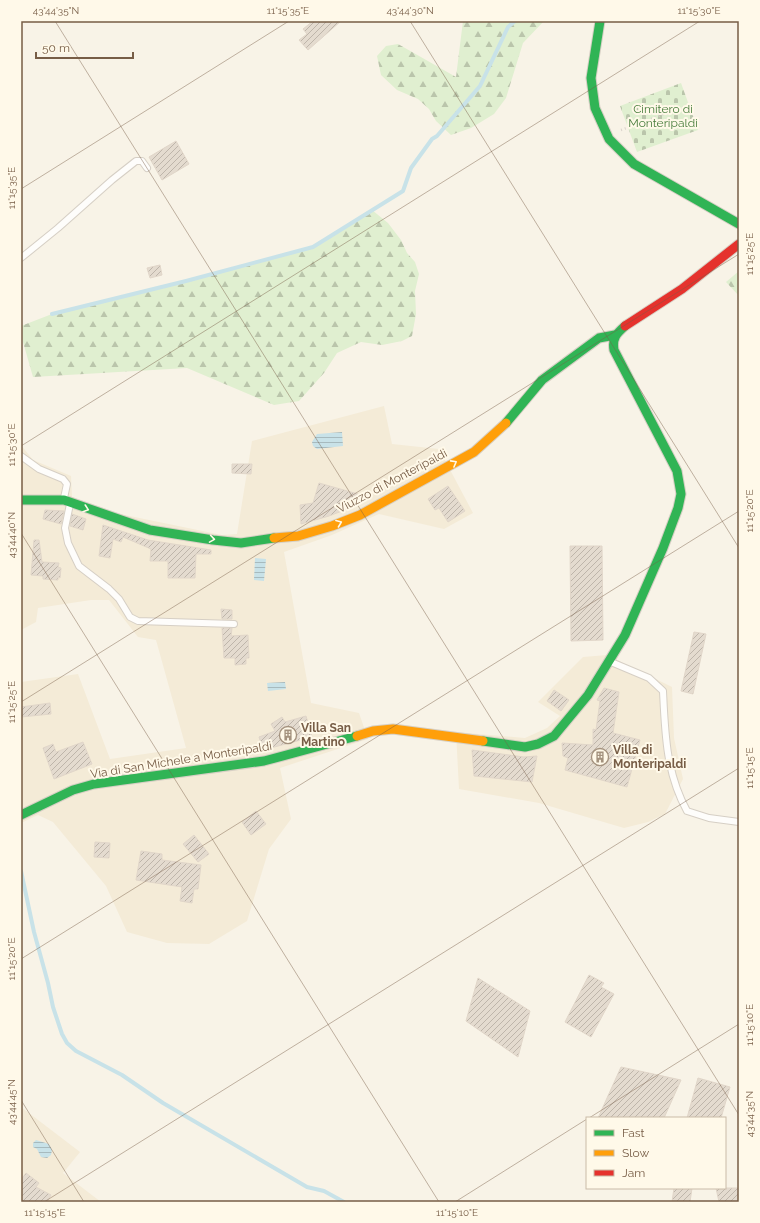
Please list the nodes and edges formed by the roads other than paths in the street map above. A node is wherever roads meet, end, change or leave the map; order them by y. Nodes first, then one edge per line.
1 (600, 21) edge
2 (147, 168) dead end
3 (739, 224) edge
4 (739, 244) edge
5 (21, 258) edge
6 (616, 335) junction
7 (21, 456) edge
8 (21, 500) edge
9 (67, 501) junction
10 (234, 624) dead end
11 (609, 661) junction
12 (21, 815) edge
13 (739, 822) edge

1 - 3 street
2 - 5 lane
4 - 6 street
9 -> 6 street, Viuzzo di Monteripaldi
6 - 11 street, Via di San Michele a Monteripaldi
7 - 9 lane
8 - 9 street, Viuzzo di Monteripaldi
9 - 10 lane
11 - 12 street, Via di San Michele a Monteripaldi
11 - 13 lane

